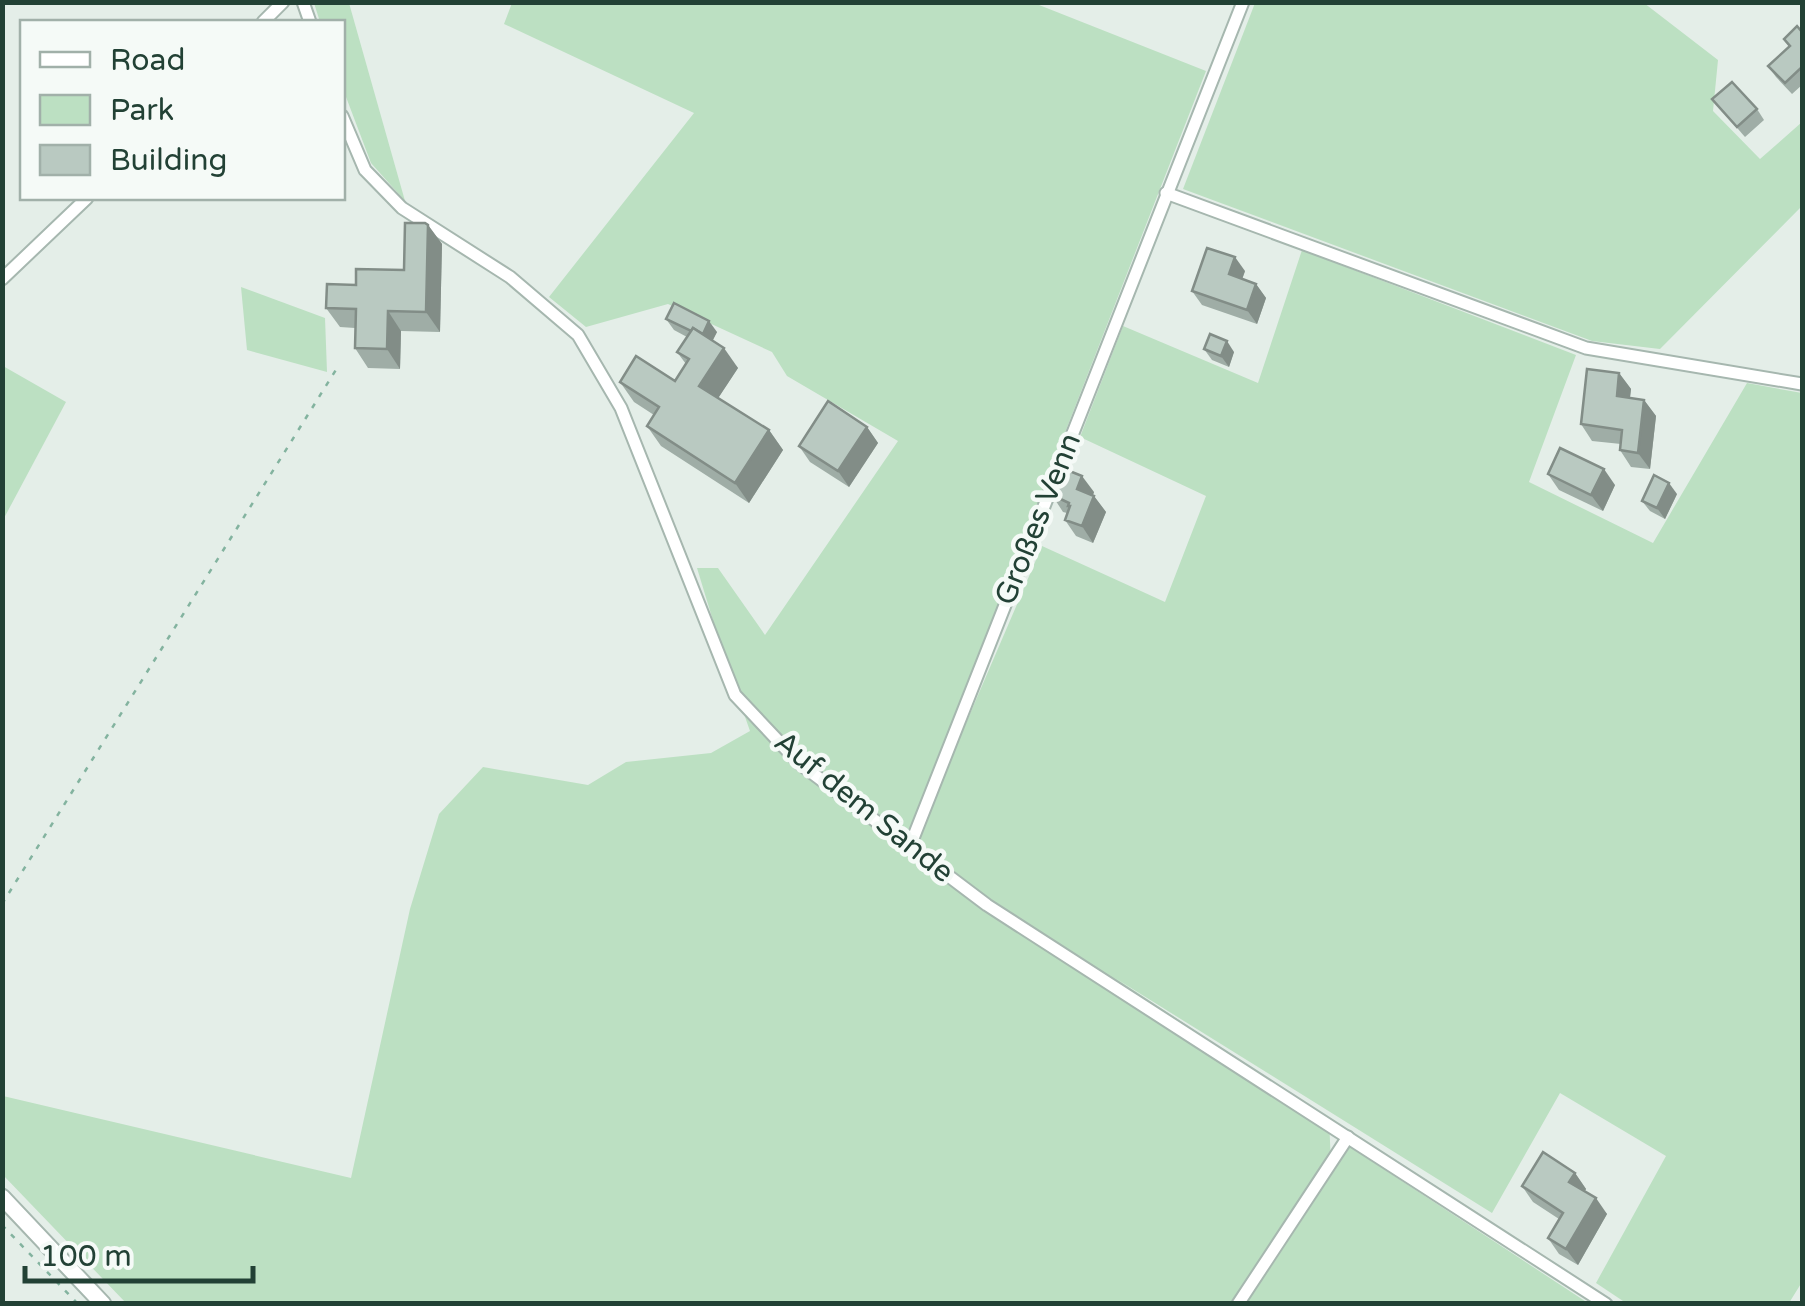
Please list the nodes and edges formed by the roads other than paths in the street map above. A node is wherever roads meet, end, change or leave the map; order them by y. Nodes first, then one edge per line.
1 (1244, 2) edge
2 (345, 123) edge
3 (1166, 193) junction
4 (85, 200) edge
5 (2, 279) edge
6 (1802, 384) edge
7 (910, 846) junction
8 (1348, 1137) junction
9 (2, 1197) edge
10 (103, 1304) edge
11 (1238, 1304) edge
12 (1606, 1304) edge

1 - 3 street, Großes Venn
2 - 7 street, Auf dem Sande
3 - 6 street
3 - 7 street, Großes Venn
4 - 5 street
7 - 8 street, Auf dem Sande
8 - 11 street
8 - 12 street, Auf dem Sande
9 - 10 street

